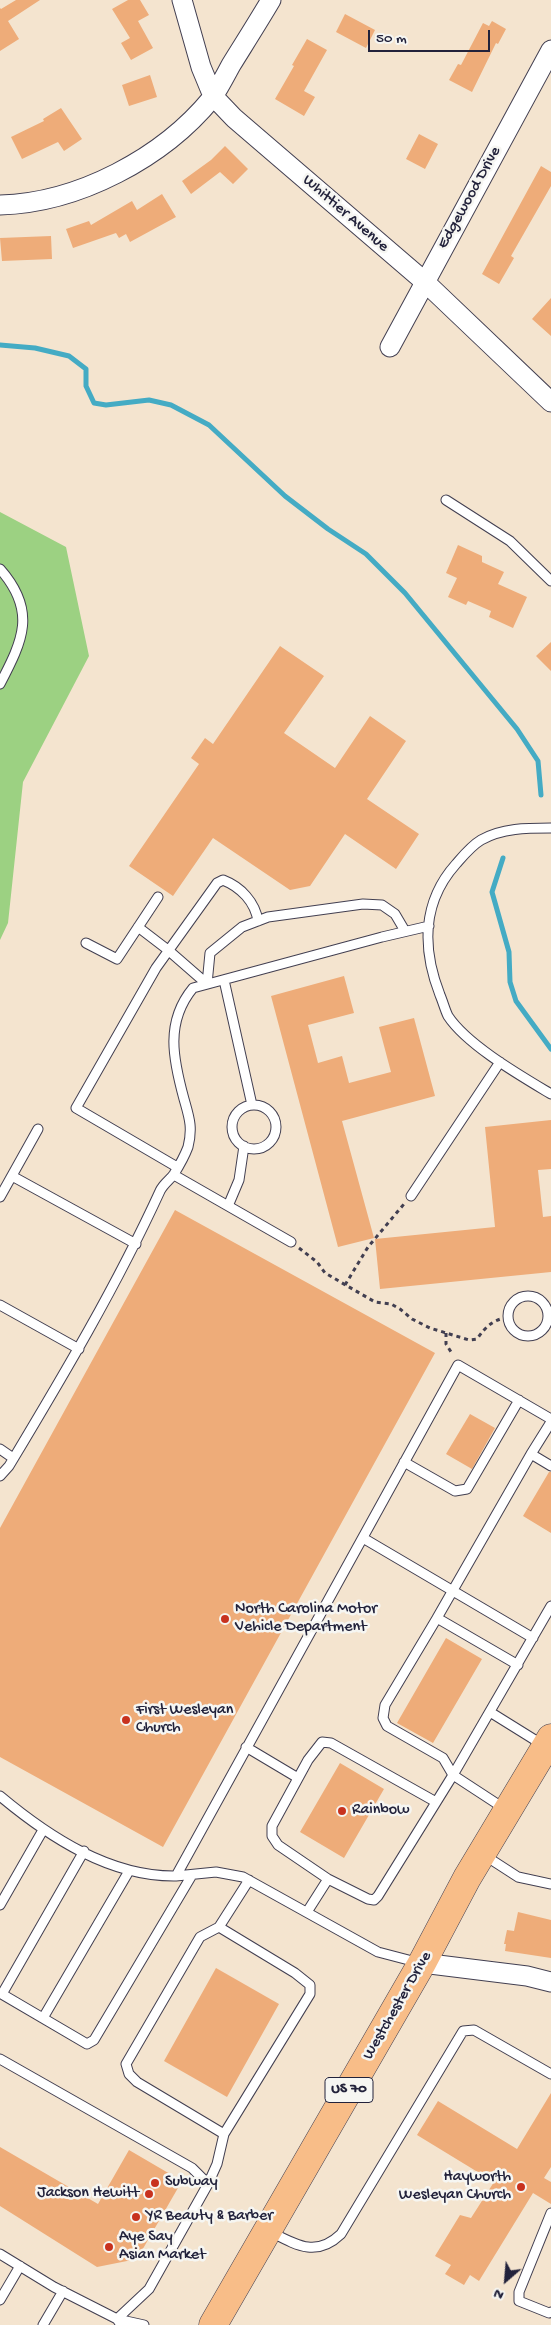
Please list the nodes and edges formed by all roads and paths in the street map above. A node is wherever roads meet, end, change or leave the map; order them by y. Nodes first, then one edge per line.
1 (182, 0) edge
2 (271, 0) edge
3 (551, 50) edge
4 (213, 96) junction
5 (0, 205) edge
6 (424, 282) junction
7 (390, 347) dead end
8 (551, 402) edge
9 (446, 500) dead end
10 (0, 569) edge
11 (551, 581) edge
12 (0, 684) edge
13 (551, 828) edge
14 (158, 897) dead end
15 (258, 921) junction
16 (429, 926) junction
17 (138, 927) junction
18 (405, 932) junction
19 (86, 943) dead end
20 (168, 950) junction
21 (224, 980) junction
22 (207, 984) junction
23 (500, 1062) junction
24 (551, 1094) edge
25 (252, 1105) junction
26 (38, 1129) dead end
27 (244, 1146) junction
28 (176, 1171) junction
29 (12, 1176) junction
30 (411, 1196) joint
31 (0, 1197) edge
32 (228, 1206) junction
33 (290, 1242) joint
34 (136, 1244) junction
35 (345, 1285) junction
36 (0, 1305) edge
37 (550, 1314) edge
38 (508, 1317) junction
39 (446, 1333) junction
40 (79, 1349) junction
41 (458, 1365) junction
42 (519, 1400) junction
43 (551, 1420) edge
44 (0, 1449) edge
45 (531, 1454) junction
46 (14, 1458) junction
47 (404, 1462) junction
48 (551, 1466) edge
49 (0, 1476) edge
50 (362, 1538) junction
51 (452, 1592) junction
52 (551, 1606) edge
53 (438, 1618) junction
54 (533, 1638) junction
55 (518, 1665) junction
56 (490, 1712) junction
57 (548, 1742) edge
58 (246, 1747) junction
59 (453, 1775) junction
60 (298, 1778) junction
61 (3, 1798) edge
62 (436, 1802) junction
63 (0, 1810) edge
64 (508, 1810) junction
65 (43, 1830) junction
66 (84, 1851) junction
67 (481, 1854) junction
68 (129, 1871) junction
69 (192, 1875) junction
70 (176, 1876) junction
71 (328, 1878) junction
72 (249, 1880) junction
73 (551, 1884) edge
74 (0, 1904) edge
75 (307, 1912) junction
76 (219, 1927) junction
77 (422, 1963) junction
78 (551, 1982) edge
79 (1, 1993) edge
80 (43, 2018) junction
81 (0, 2059) edge
82 (551, 2074) edge
83 (224, 2134) junction
84 (208, 2184) junction
85 (551, 2213) edge
86 (268, 2231) junction
87 (0, 2254) edge
88 (20, 2266) junction
89 (63, 2291) junction
90 (0, 2300) edge
91 (551, 2312) edge
92 (120, 2322) edge
93 (43, 2325) edge
94 (144, 2325) edge
95 (214, 2325) edge

1 - 4 street, Whittier Avenue
2 - 4 street
3 - 6 street, Edgewood Drive
4 - 5 street
4 - 6 street, Whittier Avenue
6 - 7 street, Edgewood Drive
6 - 8 street, Whittier Avenue
9 - 11 lane
10 - 12 lane
13 - 16 lane
14 - 17 lane
15 - 18 lane
15 - 20 lane
15 - 22 lane
16 - 18 lane
16 - 23 lane
17 - 19 lane
17 - 20 lane
18 - 21 lane
20 - 22 lane
20 - 28 lane
21 - 22 lane
21 - 25 lane
22 - 28 lane
23 - 24 lane
23 - 30 lane
25 - 27 lane
25 - 27 lane
26 - 29 lane
27 - 32 lane
28 - 32 lane
28 - 34 lane
29 - 31 lane
29 - 34 lane
30 - 35 path
32 - 33 lane
33 - 35 path
34 - 40 lane
35 - 39 path
36 - 40 lane
37 - 38 lane
37 - 38 lane
38 - 39 path
39 - 41 path
40 - 46 lane
41 - 42 lane
41 - 47 lane
42 - 43 lane
42 - 47 lane
43 - 45 lane
44 - 46 lane
45 - 48 lane
45 - 51 lane
46 - 49 lane
47 - 50 lane
50 - 51 lane
50 - 58 lane
51 - 53 lane
51 - 54 lane
52 - 54 lane
53 - 55 lane
53 - 59 lane
54 - 55 lane
55 - 56 lane
56 - 57 lane
56 - 59 lane
57 - 64 main road, Westchester Drive / US 70
58 - 60 lane
58 - 70 lane
59 - 62 lane
59 - 64 lane
60 - 62 lane
60 - 71 lane
61 - 63 lane
61 - 65 lane
62 - 71 lane
64 - 67 main road, Westchester Drive / US 70
65 - 66 lane
65 - 74 lane
66 - 68 lane
66 - 79 lane
67 - 73 lane
67 - 77 main road, Westchester Drive / US 70
68 - 70 lane
68 - 80 lane
69 - 70 lane
69 - 72 lane
69 - 80 lane
71 - 75 lane
72 - 75 lane
72 - 76 lane
75 - 77 lane
76 - 83 lane
76 - 83 lane
77 - 78 street
77 - 86 main road, Westchester Drive / US 70
79 - 80 lane
81 - 84 lane
82 - 86 lane
83 - 84 lane
84 - 92 lane
85 - 91 lane
86 - 95 main road, Westchester Drive / US 70
87 - 88 lane
88 - 89 lane
88 - 90 lane
89 - 92 lane
89 - 93 lane
92 - 94 lane

